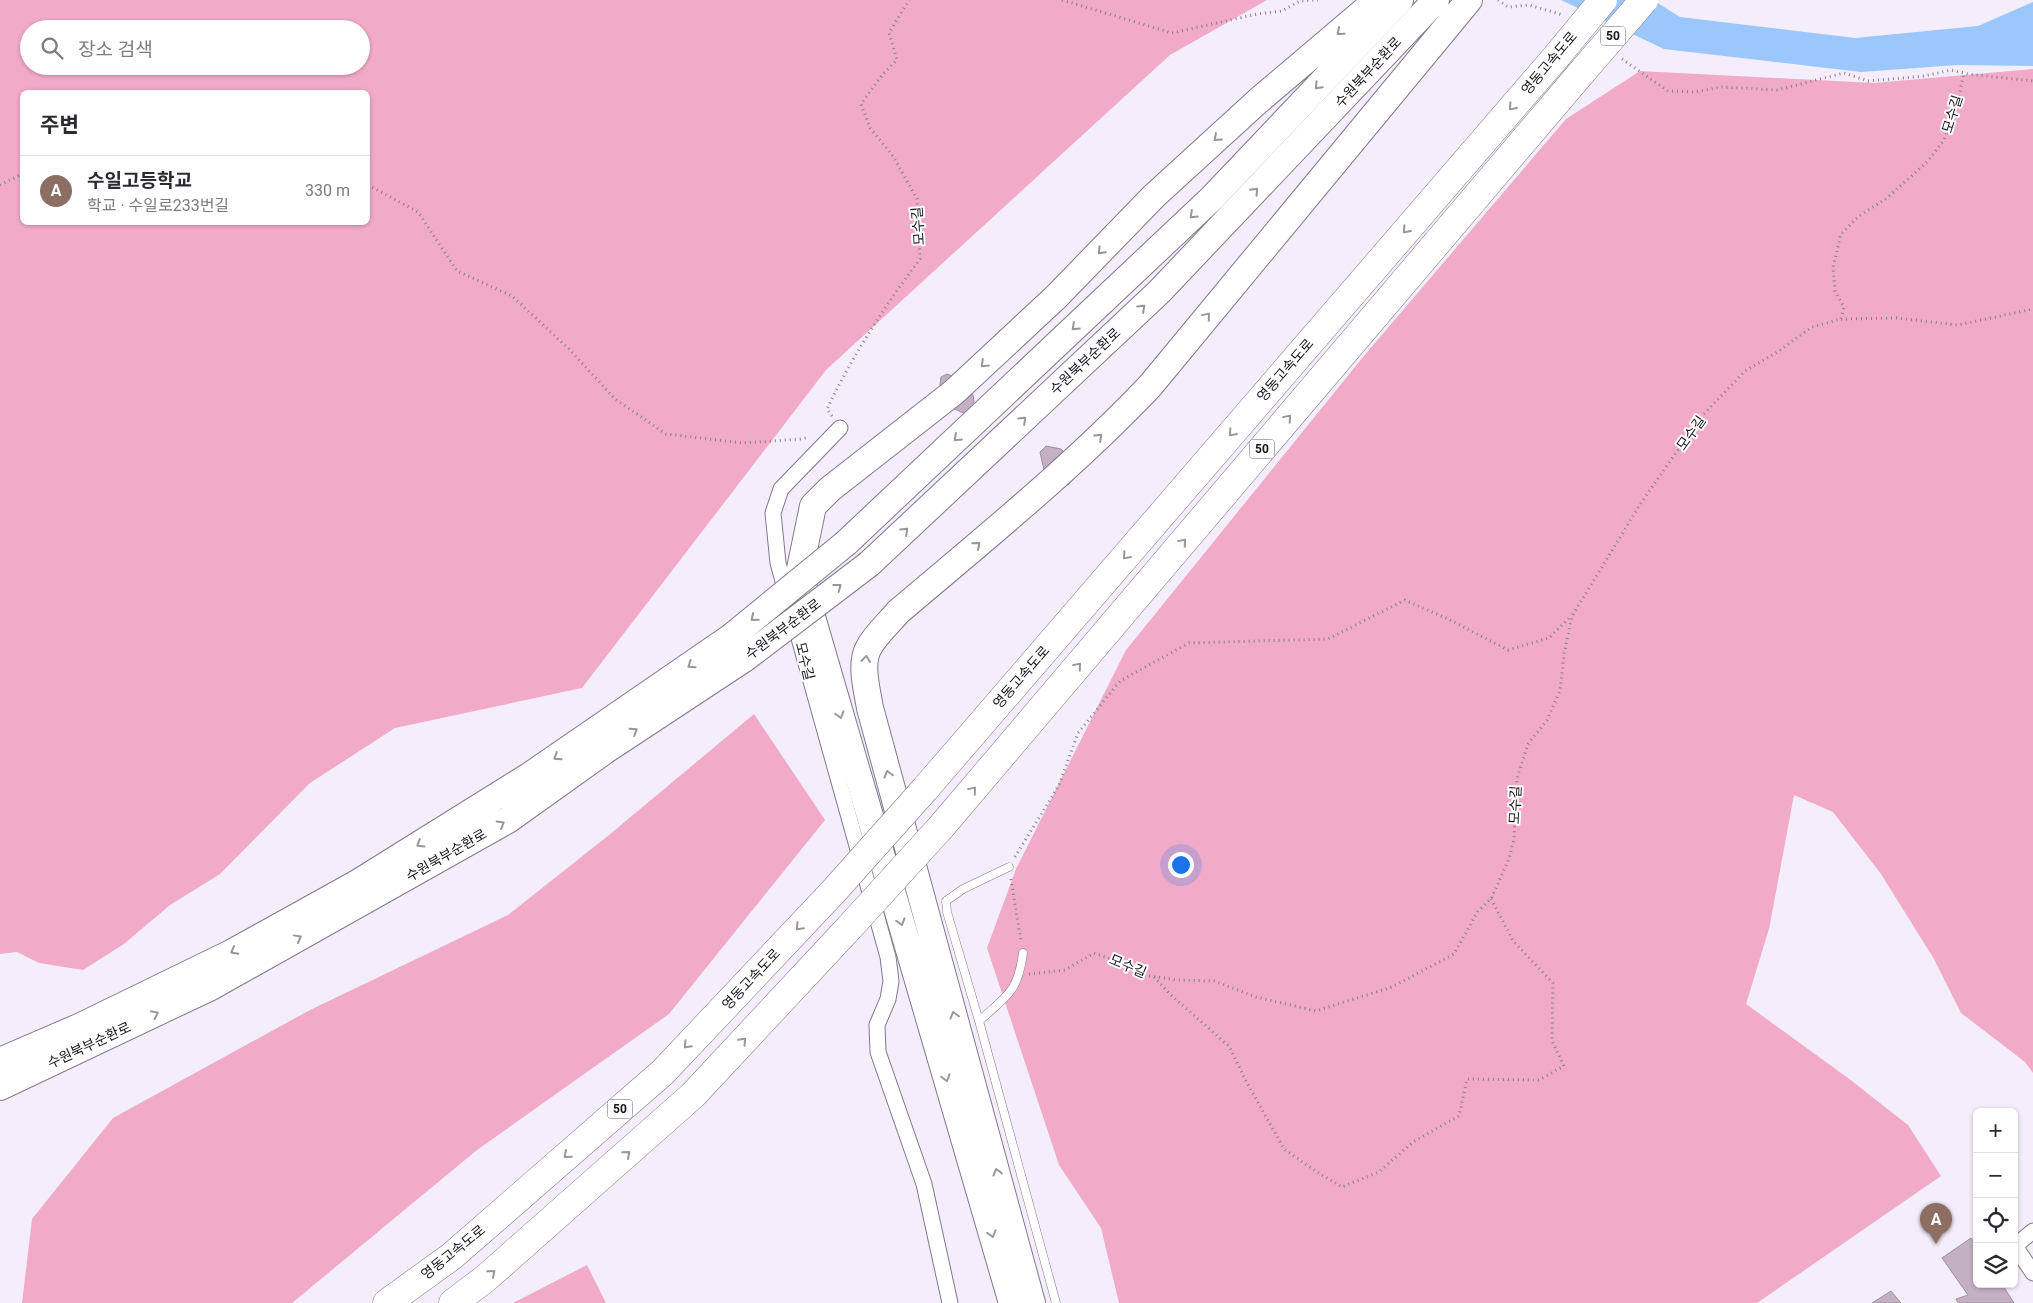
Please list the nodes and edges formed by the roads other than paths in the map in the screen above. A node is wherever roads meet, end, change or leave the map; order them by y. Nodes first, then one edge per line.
1 (1377, 0) edge
2 (1400, 0) edge
3 (1436, 0) edge
4 (1469, 0) edge
5 (1603, 0) edge
6 (1644, 0) edge
7 (840, 428) road end
8 (738, 648) junction
9 (1009, 867) road end
10 (1023, 953) road end
11 (979, 1021) junction
12 (0, 1061) edge
13 (0, 1087) edge
14 (2033, 1231) edge
15 (2033, 1273) edge
16 (387, 1303) edge
17 (453, 1303) edge
18 (950, 1303) edge
19 (1012, 1303) edge
20 (1032, 1303) edge
21 (1056, 1303) edge

1 -> 19 highway
2 -> 8 highway, 수원북부순환로, bridge
8 -> 3 highway, 수원북부순환로, bridge
20 -> 4 highway
5 -> 16 highway, 영동고속도로 / 50, bridge
17 -> 6 highway, 50, bridge
7 - 18 street, 모수길
8 -> 12 highway, 수원북부순환로
13 -> 8 highway, 수원북부순환로
9 - 11 lane
10 - 11 lane
11 - 21 lane
14 - 15 street

